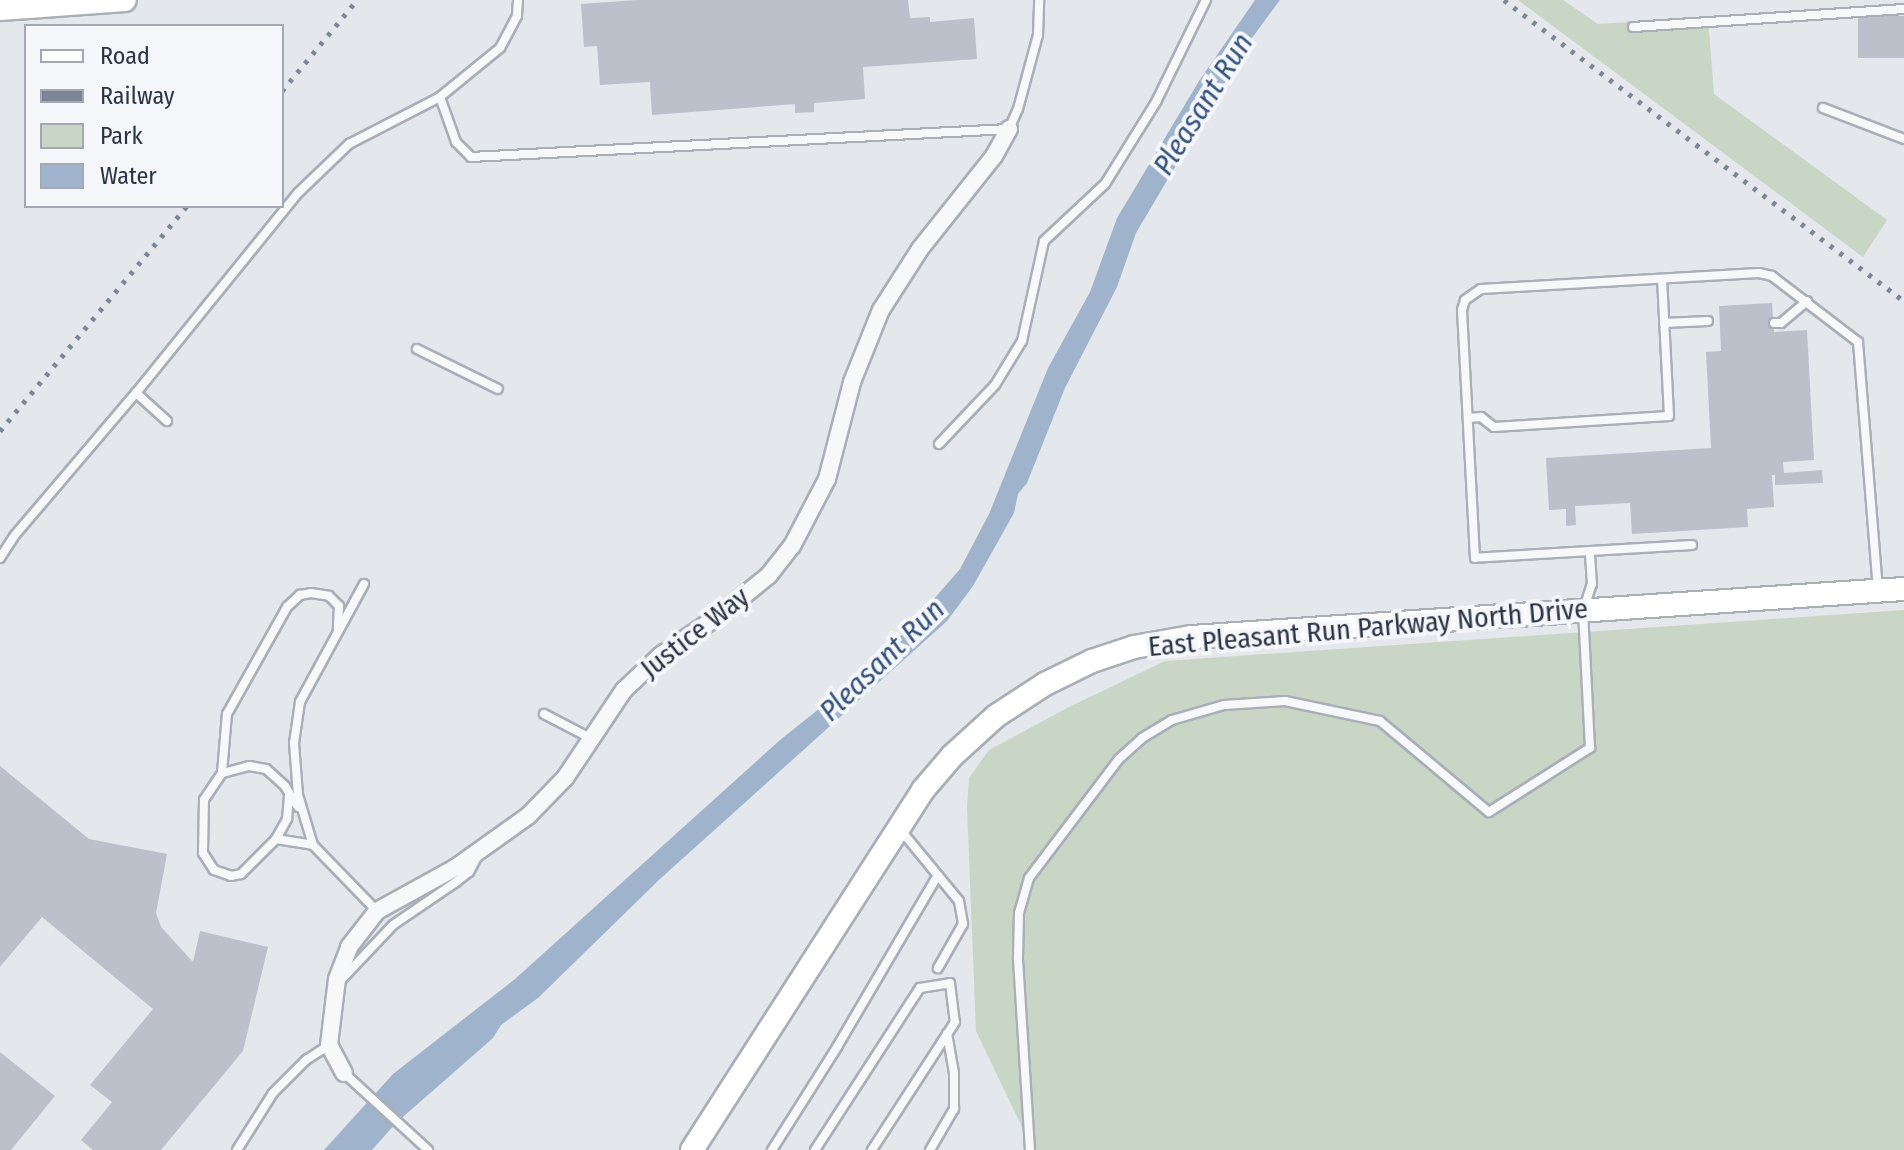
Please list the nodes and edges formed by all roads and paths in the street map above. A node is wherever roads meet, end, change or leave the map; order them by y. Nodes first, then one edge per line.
1 (125, 0) edge
2 (518, 0) edge
3 (1039, 0) edge
4 (1206, 0) edge
5 (0, 9) edge
6 (1904, 9) edge
7 (1633, 27) dead end
8 (440, 97) junction
9 (1823, 108) dead end
10 (1009, 129) junction
11 (1904, 139) edge
12 (1662, 279) junction
13 (1807, 301) junction
14 (1708, 321) dead end
15 (1664, 323) junction
16 (1774, 323) dead end
17 (417, 349) dead end
18 (498, 389) dead end
19 (136, 393) junction
20 (1468, 418) junction
21 (167, 421) dead end
22 (939, 444) dead end
23 (1692, 545) dead end
24 (1590, 552) junction
25 (0, 558) edge
26 (364, 584) dead end
27 (1904, 589) edge
28 (1878, 591) junction
29 (1583, 611) junction
30 (336, 637) junction
31 (544, 714) dead end
32 (592, 739) junction
33 (222, 773) junction
34 (289, 794) junction
35 (302, 815) junction
36 (898, 828) junction
37 (276, 839) junction
38 (313, 845) junction
39 (481, 849) junction
40 (938, 875) junction
41 (377, 911) junction
42 (938, 968) dead end
43 (336, 986) junction
44 (947, 1034) junction
45 (329, 1045) junction
46 (344, 1073) joint
47 (237, 1150) edge
48 (428, 1150) edge
49 (692, 1150) edge
50 (772, 1150) edge
51 (815, 1150) edge
52 (872, 1150) edge
53 (930, 1150) edge
54 (1030, 1150) edge

1 - 5 street
2 - 8 lane
3 - 10 lane
4 - 22 lane
6 - 7 lane
8 - 10 lane
8 - 19 lane
9 - 11 lane
10 - 32 street, Justice Way
12 - 13 lane
12 - 15 lane
12 - 20 lane
13 - 16 lane
13 - 28 lane
14 - 15 lane
15 - 20 lane
17 - 18 lane
19 - 21 lane
19 - 25 lane
20 - 24 lane
23 - 24 lane
24 - 29 lane
26 - 30 lane
27 - 28 street, East Pleasant Run Parkway North Drive
28 - 29 street, East Pleasant Run Parkway North Drive
29 - 36 street, East Pleasant Run Parkway North Drive
29 - 54 lane
30 - 33 lane
30 - 35 lane
31 - 32 lane
32 - 39 street, Justice Way
33 - 34 lane
33 - 37 lane
34 - 35 lane
34 - 37 lane
35 - 38 lane
36 - 40 lane
36 - 49 street, East Pleasant Run Parkway North Drive
37 - 38 lane
38 - 41 lane
39 - 41 street, Justice Way
39 - 43 lane
40 - 42 lane
40 - 50 lane
41 - 43 street, Justice Way
43 - 45 street, Justice Way
44 - 51 lane
44 - 52 lane
44 - 53 lane
45 - 46 street
45 - 47 lane
46 - 48 lane

